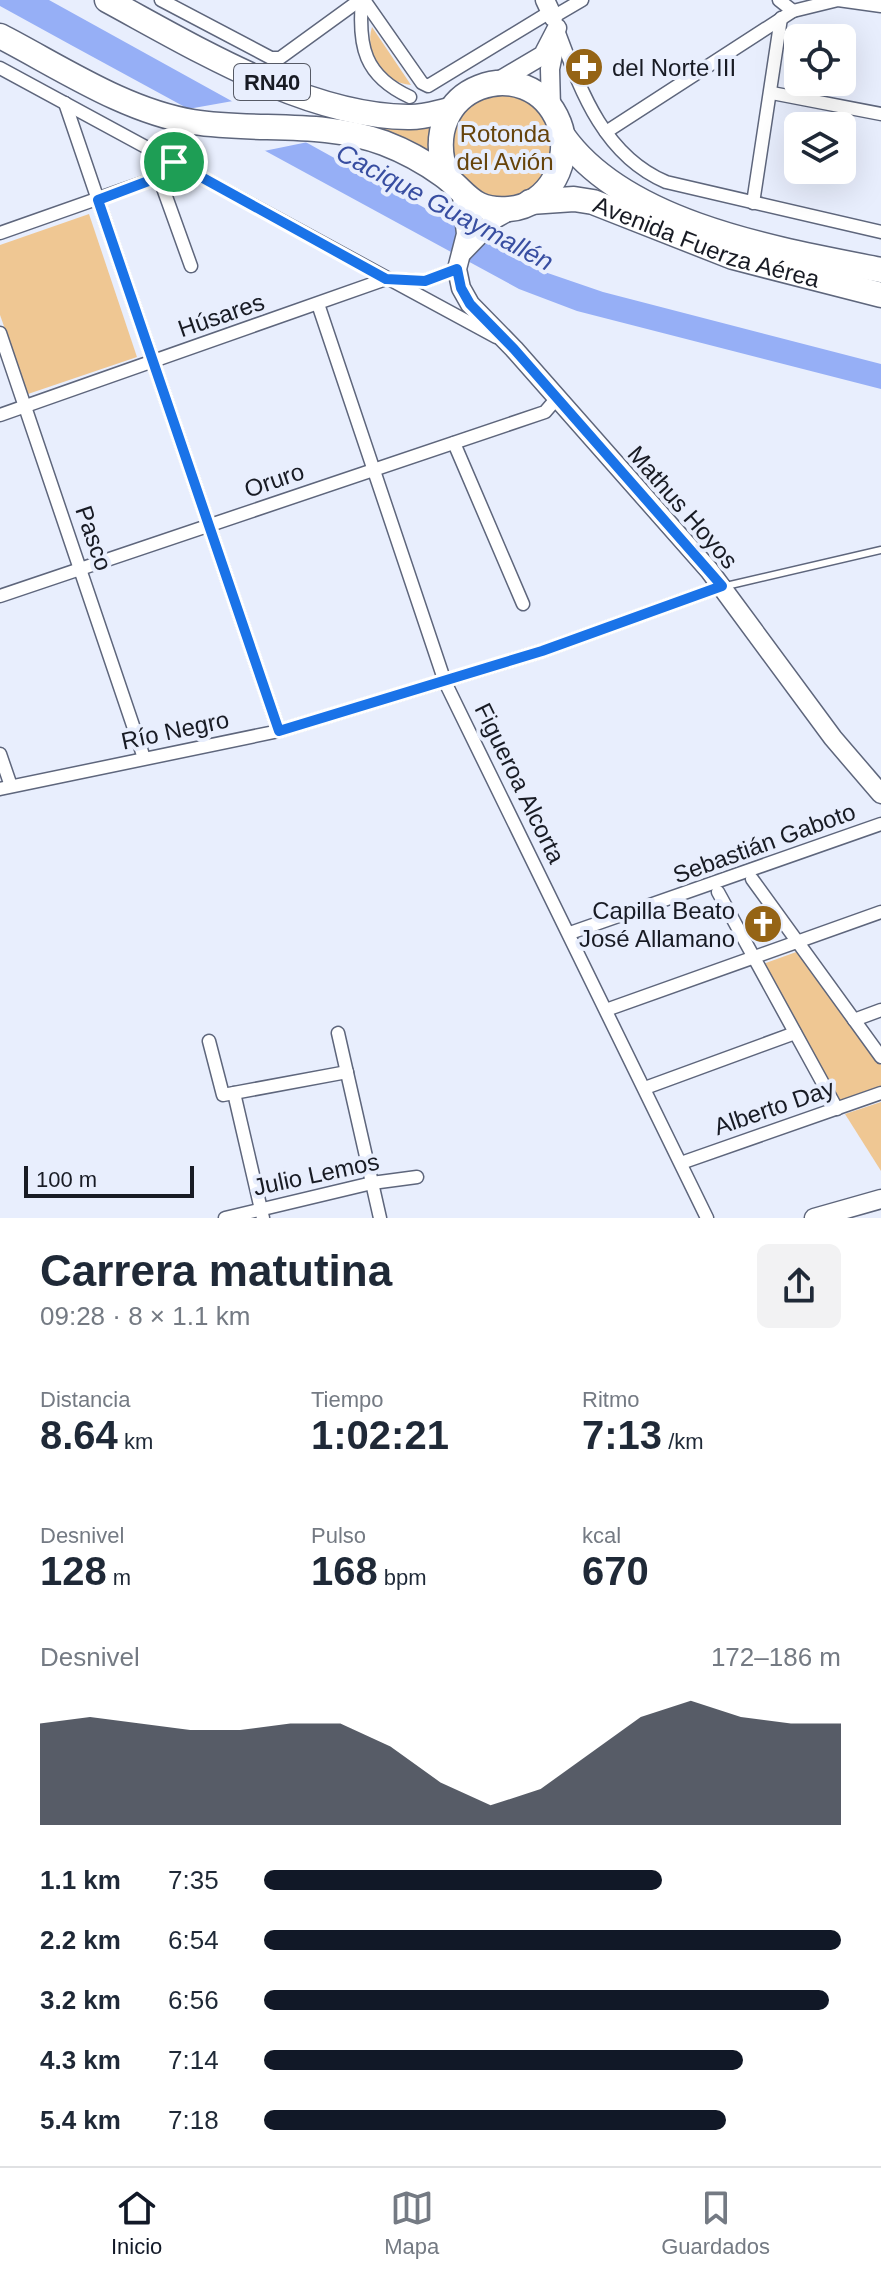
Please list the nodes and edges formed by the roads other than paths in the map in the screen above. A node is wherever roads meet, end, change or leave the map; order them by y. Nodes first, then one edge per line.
1 (107, 0) edge
2 (161, 0) edge
3 (362, 0) edge
4 (582, 0) edge
5 (779, 0) edge
6 (881, 6) edge
7 (787, 14) junction
8 (553, 18) edge
9 (0, 36) edge
10 (0, 68) edge
11 (494, 84) junction
12 (772, 93) junction
13 (410, 97) dead end
14 (65, 103) junction
15 (551, 108) junction
16 (450, 110) junction
17 (881, 114) edge
18 (606, 132) junction
19 (563, 136) junction
20 (174, 162) junction
21 (159, 177) junction
22 (454, 186) junction
23 (98, 200) junction
24 (753, 203) junction
25 (521, 206) junction
26 (881, 232) edge
27 (0, 233) edge
28 (472, 233) junction
29 (460, 260) junction
30 (191, 266) dead end
31 (881, 270) edge
32 (386, 279) junction
33 (881, 295) edge
34 (318, 304) junction
35 (0, 333) edge
36 (510, 344) junction
37 (154, 362) junction
38 (557, 398) junction
39 (25, 407) junction
40 (0, 415) edge
41 (454, 443) junction
42 (375, 469) junction
43 (210, 525) junction
44 (881, 550) edge
45 (81, 569) junction
46 (722, 586) junction
47 (0, 596) edge
48 (523, 604) dead end
49 (445, 682) junction
50 (279, 731) junction
51 (0, 754) edge
52 (144, 758) junction
53 (5, 788) edge
54 (881, 794) edge
55 (881, 824) edge
56 (752, 879) dead end
57 (718, 892) dead end
58 (881, 912) edge
59 (570, 933) junction
60 (799, 941) junction
61 (754, 958) junction
62 (606, 1010) junction
63 (881, 1010) edge
64 (854, 1020) junction
65 (338, 1033) dead end
66 (795, 1033) junction
67 (209, 1041) dead end
68 (881, 1057) edge
69 (347, 1072) junction
70 (645, 1088) junction
71 (234, 1093) junction
72 (881, 1093) edge
73 (837, 1109) junction
74 (681, 1163) junction
75 (417, 1177) dead end
76 (372, 1183) junction
77 (881, 1199) edge
78 (262, 1213) edge
79 (225, 1218) edge
80 (380, 1218) edge
81 (707, 1218) edge
82 (814, 1218) edge

1 - 16 highway, RN40
2 - 3 street
3 - 8 street
3 - 13 street
4 - 8 street
5 - 7 street
6 - 7 street
7 - 12 street
7 - 18 street
8 - 11 main road
8 - 15 main road
8 - 18 street
9 - 22 highway, RN40
10 - 14 street
11 - 15 highway
11 - 16 highway, RN40
12 - 17 street
12 - 24 street
14 - 20 street
14 - 23 street
15 - 19 highway
16 - 22 highway
18 - 24 street
19 - 25 highway
19 - 31 highway, Avenida Fuerza Aérea
20 - 21 street
20 - 32 street
21 - 23 street
21 - 30 street
22 - 25 highway, RN40
22 - 28 main road
23 - 27 street
23 - 37 street
24 - 26 street
25 - 28 main road
25 - 33 highway, Avenida Fuerza Aérea / RN40
28 - 29 main road
29 - 32 street, Húsares
29 - 36 main road, Mathus Hoyos
32 - 34 street, Húsares
32 - 36 street
34 - 37 street, Húsares
34 - 42 street, Figueroa Alcorta
35 - 39 street, Pasco
36 - 38 main road, Mathus Hoyos
37 - 39 street, Húsares
37 - 43 street
38 - 41 street, Oruro
38 - 46 main road, Mathus Hoyos
39 - 40 street, Húsares
39 - 45 street, Pasco
41 - 42 street, Oruro
41 - 48 street
42 - 43 street, Oruro
42 - 49 street, Figueroa Alcorta
43 - 45 street, Oruro
43 - 50 street
44 - 46 lane
45 - 47 street, Oruro
45 - 52 street, Pasco
46 - 49 street, Río Negro
46 - 54 main road, Mathus Hoyos
49 - 50 street, Río Negro
49 - 59 street, Figueroa Alcorta
50 - 52 street, Río Negro
51 - 53 street
52 - 53 street, Río Negro
55 - 59 street, Sebastián Gaboto
56 - 60 street
57 - 61 street
58 - 60 street
59 - 62 street, Figueroa Alcorta
60 - 61 street
60 - 64 street
61 - 62 street
61 - 66 street
62 - 70 street, Figueroa Alcorta
63 - 64 street
64 - 68 street
65 - 69 street
66 - 70 street
66 - 73 street
67 - 71 street
69 - 71 street
69 - 76 street
70 - 74 street, Figueroa Alcorta
71 - 78 street
72 - 73 street, Alberto Day
73 - 74 street, Alberto Day
74 - 81 street, Figueroa Alcorta
75 - 76 street, Julio Lemos
76 - 78 street, Julio Lemos
76 - 80 street
77 - 82 main road
78 - 79 street, Julio Lemos

